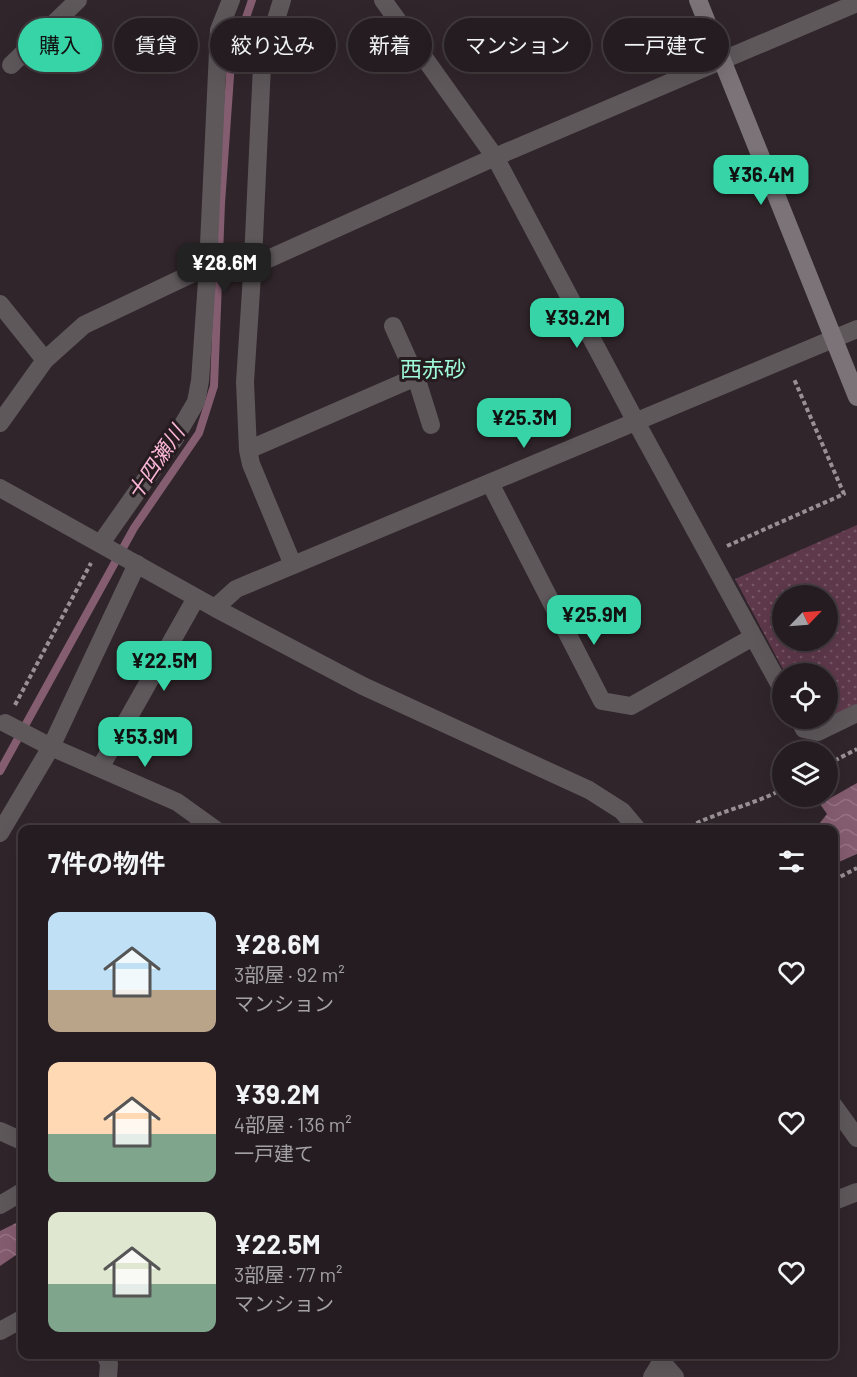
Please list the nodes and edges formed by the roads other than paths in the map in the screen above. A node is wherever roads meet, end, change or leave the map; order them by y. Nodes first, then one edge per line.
1 (78, 0) edge
2 (231, 0) edge
3 (282, 0) edge
4 (383, 0) edge
5 (698, 0) edge
6 (857, 3) edge
7 (226, 18) edge
8 (275, 18) edge
9 (705, 18) edge
10 (729, 57) edge
11 (11, 64) dead end
12 (221, 72) edge
13 (262, 72) edge
14 (694, 72) edge
15 (727, 72) edge
16 (495, 157) junction
17 (248, 263) junction
18 (210, 265) junction
19 (0, 304) edge
20 (393, 326) dead end
21 (857, 329) edge
22 (833, 339) junction
23 (45, 360) junction
24 (416, 377) junction
25 (857, 398) edge
26 (636, 422) junction
27 (0, 423) edge
28 (431, 425) dead end
29 (248, 450) junction
30 (490, 483) junction
31 (0, 488) edge
32 (104, 545) junction
33 (135, 563) junction
34 (293, 565) junction
35 (196, 598) junction
36 (215, 608) junction
37 (753, 637) junction
38 (772, 672) edge
39 (857, 713) edge
40 (838, 722) edge
41 (8, 724) road end
42 (804, 729) edge
43 (824, 729) edge
44 (48, 745) junction
45 (100, 768) junction
46 (209, 825) edge
47 (634, 825) edge
48 (0, 833) edge
49 (838, 1112) edge
50 (0, 1131) edge
51 (857, 1138) edge
52 (18, 1139) edge
53 (857, 1192) edge
54 (18, 1194) edge
55 (838, 1199) edge
56 (0, 1205) edge
57 (18, 1321) edge
58 (0, 1331) edge
59 (107, 1359) edge
60 (660, 1364) edge
61 (108, 1377) edge
62 (675, 1377) edge

1 - 11 street
2 - 7 street
3 - 8 street
4 - 16 street
5 - 9 main road
6 - 10 street
12 - 18 street
13 - 17 street
14 - 16 street
15 - 22 main road
16 - 17 street
16 - 26 street
17 - 18 street
17 - 29 street
18 - 23 street
18 - 32 street
19 - 23 street
20 - 24 street
21 - 22 street
22 - 25 main road
22 - 26 street
23 - 27 street
24 - 28 street
24 - 29 street
26 - 30 street
26 - 37 street
29 - 34 street
30 - 34 street
30 - 37 street
31 - 32 street
32 - 33 street
33 - 35 street
33 - 44 street
34 - 36 street
35 - 36 street
35 - 45 street
36 - 47 street
37 - 38 street
39 - 40 street
41 - 44 street
42 - 43 street
44 - 45 street
44 - 48 street
45 - 46 street
49 - 51 street
50 - 52 street
53 - 55 street
54 - 56 street
57 - 58 street
59 - 61 street
60 - 62 street

